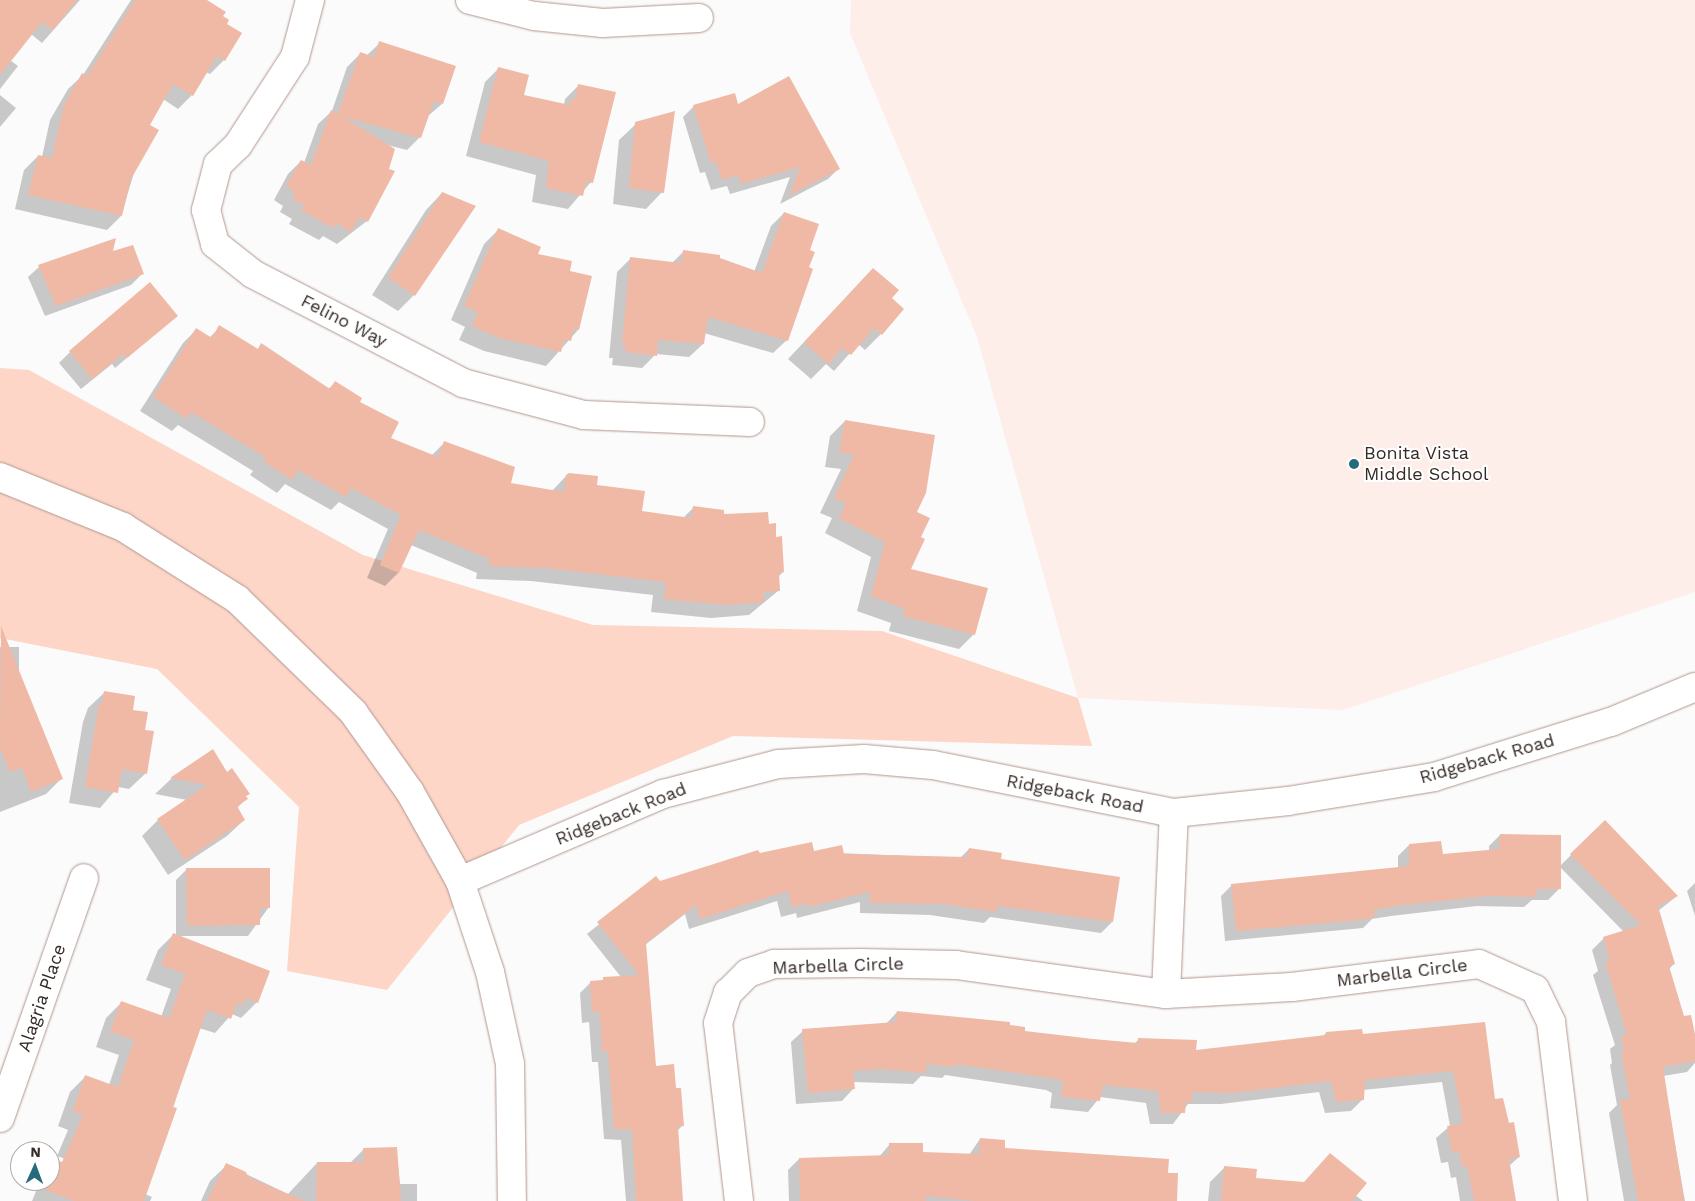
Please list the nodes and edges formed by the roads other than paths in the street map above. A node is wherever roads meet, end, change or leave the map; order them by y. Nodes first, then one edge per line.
1 (310, 0) edge
2 (470, 0) edge
3 (698, 18) dead end
4 (750, 422) dead end
5 (0, 477) edge
6 (1695, 687) edge
7 (1174, 814) junction
8 (84, 878) dead end
9 (460, 881) junction
10 (1166, 994) junction
11 (0, 1118) edge
12 (512, 1201) edge
13 (740, 1201) edge
14 (1573, 1201) edge

1 - 4 street, Felino Way
2 - 3 street
5 - 9 street
6 - 7 street, Ridgeback Road
7 - 9 street, Ridgeback Road
7 - 10 street
8 - 11 street, Alagria Place
9 - 12 street
10 - 13 street, Marbella Circle
10 - 14 street, Marbella Circle

